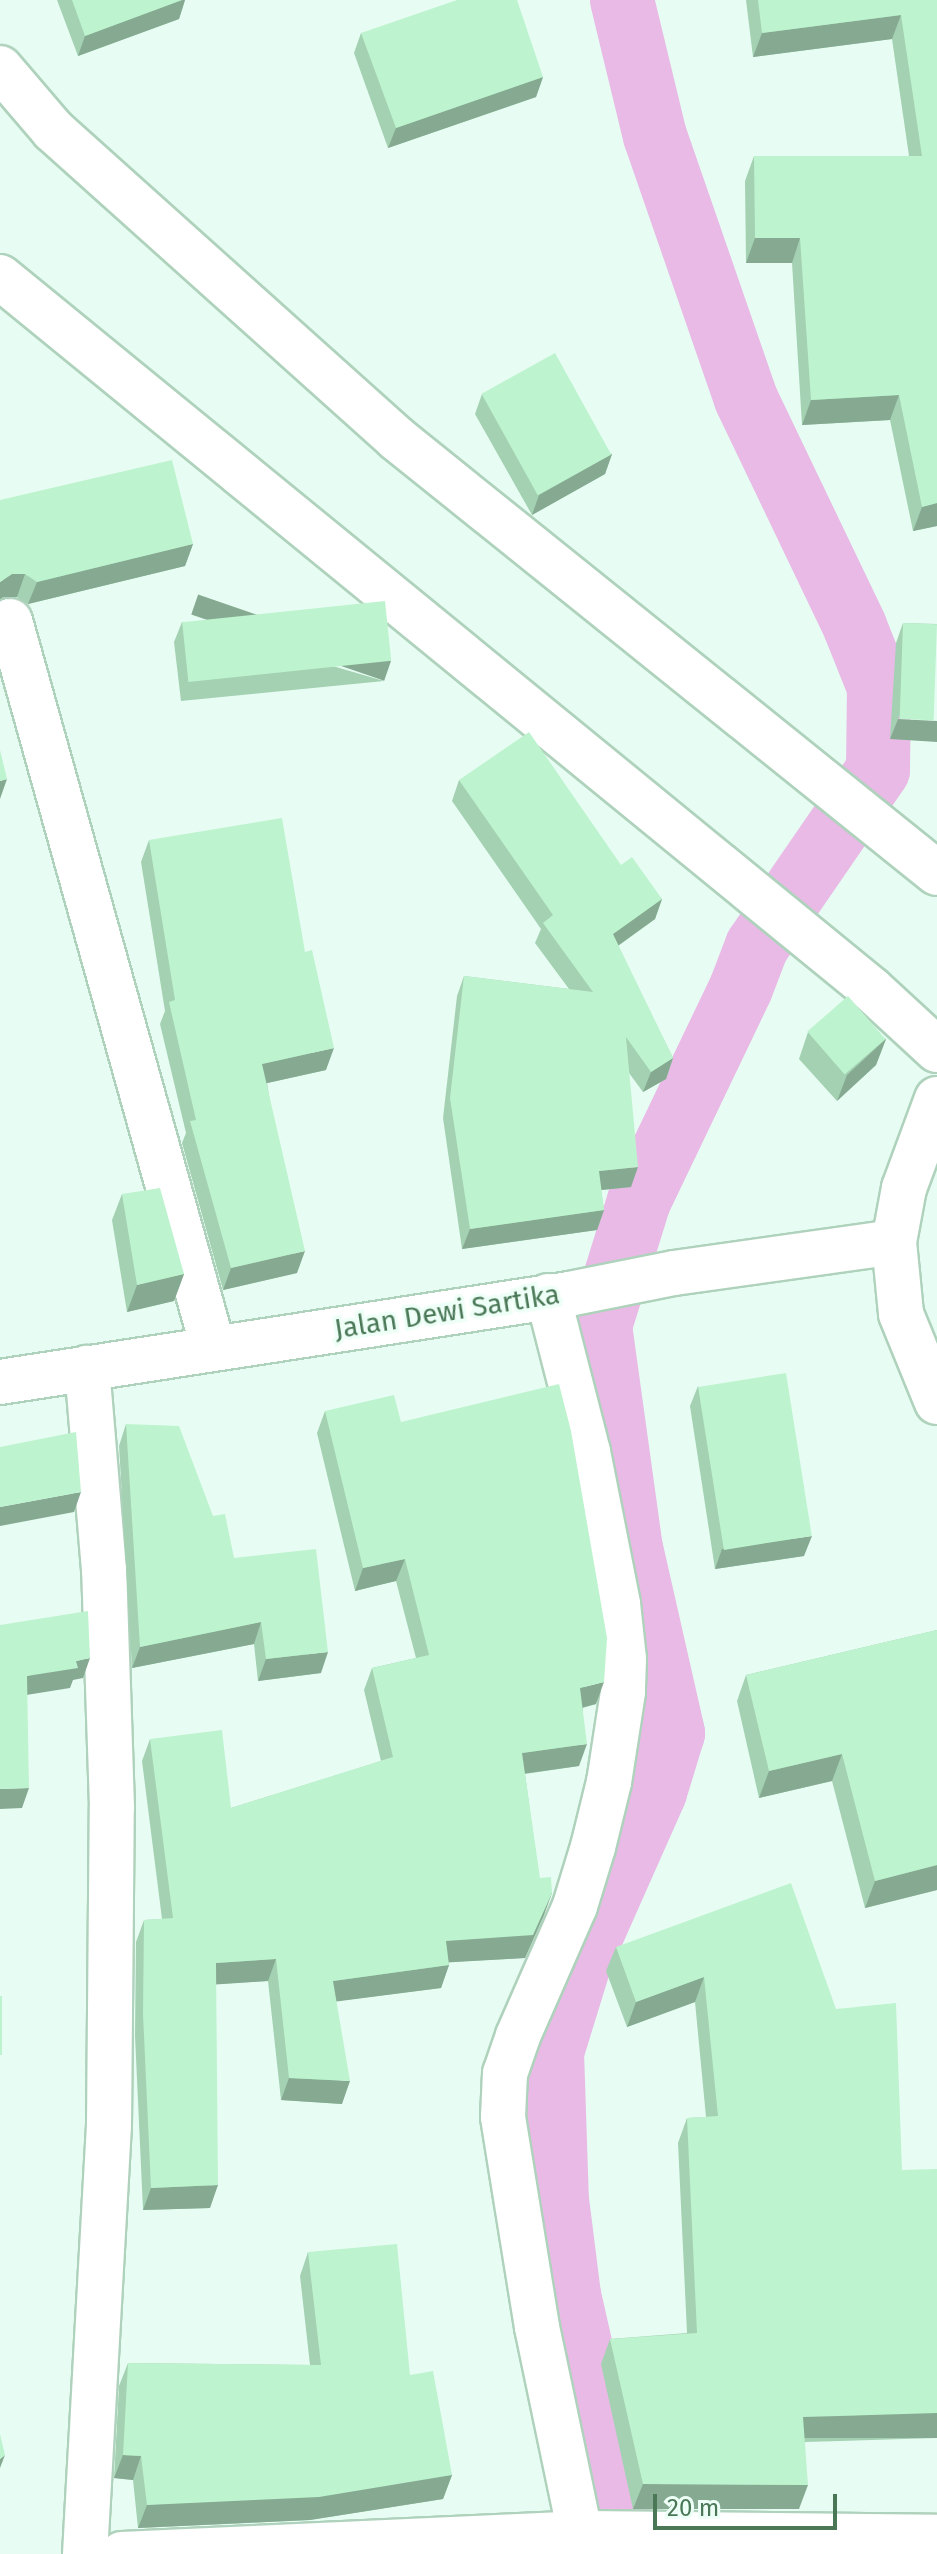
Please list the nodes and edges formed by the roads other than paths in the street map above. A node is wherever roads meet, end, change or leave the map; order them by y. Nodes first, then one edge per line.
1 (0, 68) edge
2 (0, 277) edge
3 (10, 621) dead end
4 (937, 873) edge
5 (937, 1050) edge
6 (937, 1099) edge
7 (894, 1242) junction
8 (558, 1295) junction
9 (213, 1347) junction
10 (87, 1368) junction
11 (0, 1382) edge
12 (937, 1402) edge
13 (584, 2533) junction
14 (937, 2537) edge
15 (85, 2554) edge
16 (122, 2554) edge

1 - 4 street
2 - 5 street
3 - 9 street
6 - 7 street
7 - 8 street, Jalan Dewi Sartika
7 - 12 street
8 - 9 street, Jalan Dewi Sartika
8 - 13 street
9 - 10 street, Jalan Dewi Sartika
10 - 11 street, Jalan Dewi Sartika
10 - 15 street
13 - 14 street
13 - 16 street

